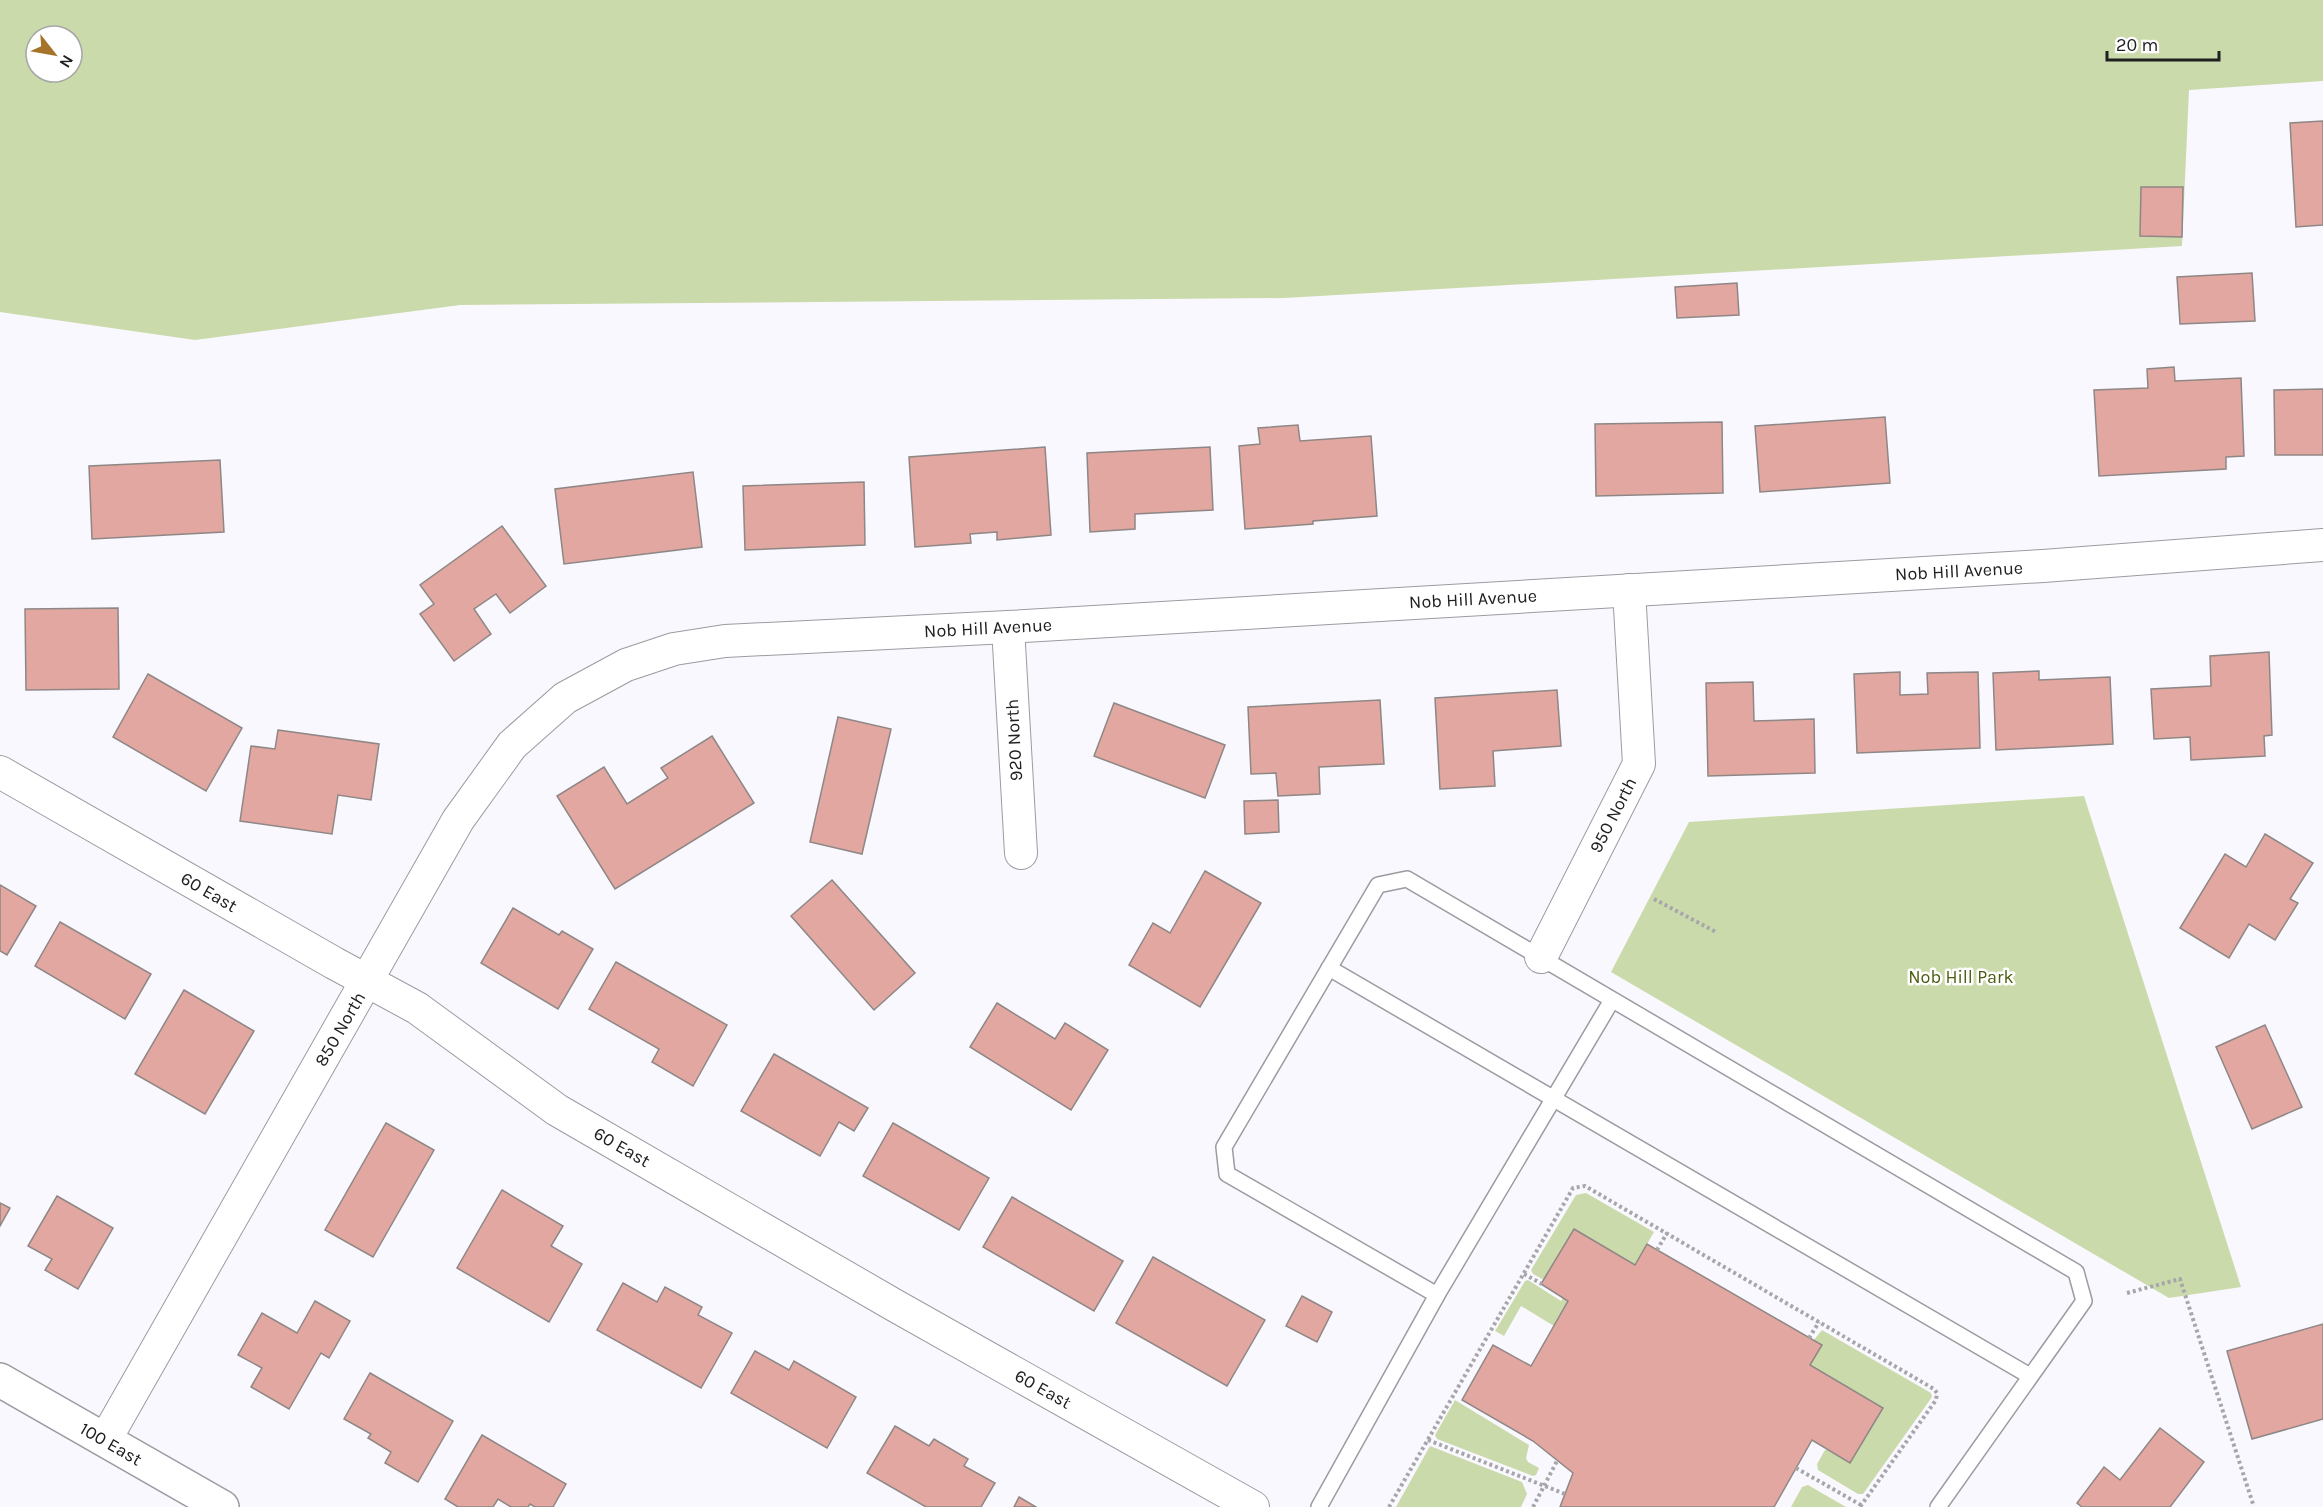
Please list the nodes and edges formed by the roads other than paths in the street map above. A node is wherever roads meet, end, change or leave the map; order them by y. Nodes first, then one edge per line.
1 (2323, 545) edge
2 (1629, 590) junction
3 (1008, 627) junction
4 (626, 665) joint
5 (0, 772) edge
6 (1021, 853) dead end
7 (1541, 957) junction
8 (1329, 968) junction
9 (367, 980) junction
10 (1612, 1000) junction
11 (1554, 1099) junction
12 (1437, 1295) junction
13 (2030, 1376) junction
14 (0, 1380) edge
15 (105, 1440) junction
16 (1238, 1504) edge
17 (222, 1507) edge
18 (1319, 1507) edge
19 (1938, 1507) edge

1 - 2 street, Nob Hill Avenue
2 - 3 street, Nob Hill Avenue
2 - 7 street, 950 North
3 - 4 street, Nob Hill Avenue
3 - 6 street, 920 North
4 - 9 street, 850 North
5 - 9 street, 60 East
7 - 8 lane
7 - 10 lane
8 - 11 lane
8 - 12 lane
9 - 15 street, 850 North
9 - 16 street, 60 East
10 - 11 lane
10 - 13 lane
11 - 12 lane
11 - 13 lane
12 - 18 lane
13 - 19 lane
14 - 15 main road, 100 East
15 - 17 main road, 100 East

